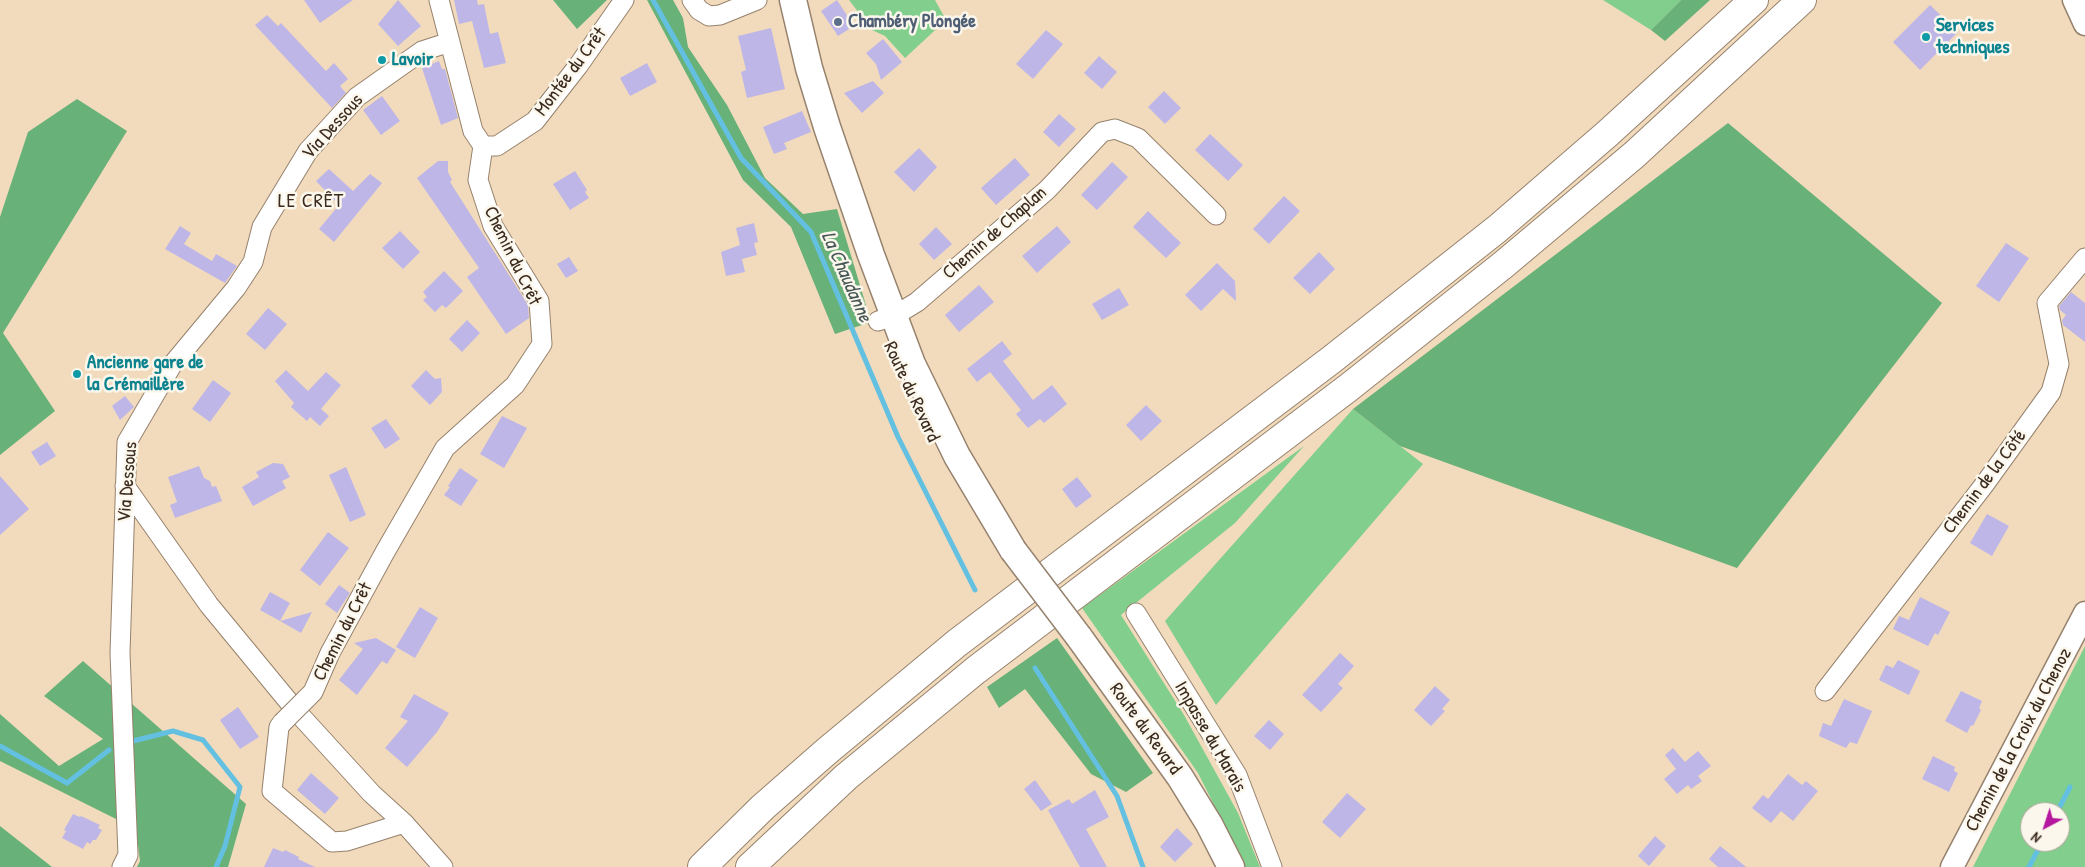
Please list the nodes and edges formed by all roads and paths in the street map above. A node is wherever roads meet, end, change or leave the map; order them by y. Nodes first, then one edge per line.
1 (439, 0) edge
2 (624, 0) edge
3 (692, 0) edge
4 (757, 0) edge
5 (793, 0) edge
6 (1754, 0) edge
7 (1802, 0) edge
8 (2074, 0) edge
9 (2085, 24) edge
10 (450, 42) junction
11 (484, 146) junction
12 (1216, 215) dead end
13 (2085, 258) edge
14 (886, 319) junction
15 (125, 486) junction
16 (1136, 613) dead end
17 (2085, 613) edge
18 (1825, 691) dead end
19 (404, 823) junction
20 (122, 867) edge
21 (443, 867) edge
22 (702, 867) edge
23 (750, 867) edge
24 (1231, 867) edge
25 (1272, 867) edge
26 (1952, 867) edge

1 - 10 street
2 - 11 street, Montée du Crêt
3 - 4 street
5 - 14 main road, Route du Revard
6 - 22 highway
7 - 23 highway
8 - 9 street
10 - 11 street
10 - 15 street, Via Dessous
11 - 19 street, Chemin du Crêt, bridge
12 - 14 street, Chemin de Chaplan
13 - 18 street, Chemin de la Côté
14 - 24 main road, Route du Revard, bridge
15 - 19 street
15 - 20 street, Via Dessous
16 - 25 street, Impasse du Marais
17 - 26 street, Chemin de la Croix du Chenoz
19 - 21 street

